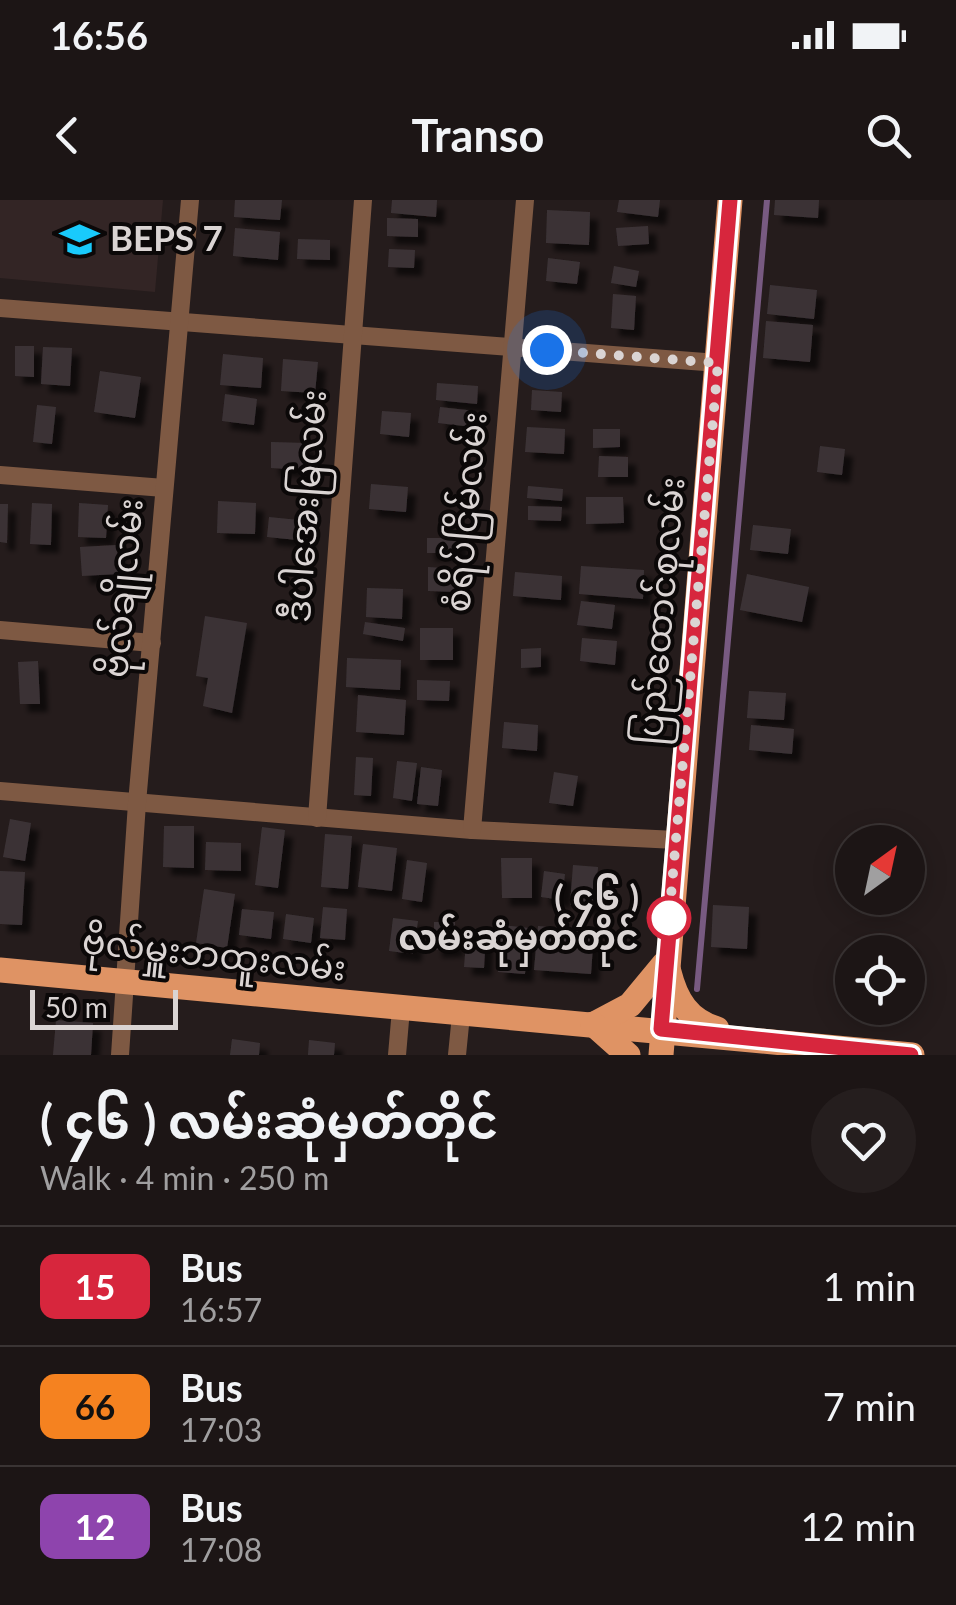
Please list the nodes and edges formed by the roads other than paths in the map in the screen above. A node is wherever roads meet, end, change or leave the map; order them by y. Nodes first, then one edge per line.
1 (190, 200) edge
2 (363, 200) edge
3 (525, 200) edge
4 (730, 200) edge
5 (0, 308) edge
6 (179, 324) junction
7 (350, 336) junction
8 (512, 347) junction
9 (718, 363) junction
10 (0, 476) edge
11 (164, 488) junction
12 (0, 630) edge
13 (152, 643) junction
14 (0, 791) edge
15 (137, 803) junction
16 (317, 818) junction
17 (472, 830) junction
18 (676, 840) junction
19 (666, 960) junction
20 (0, 970) edge
21 (128, 982) junction
22 (401, 1009) junction
23 (461, 1015) junction
24 (594, 1024) junction
25 (661, 1029) junction
26 (750, 1040) junction
27 (120, 1055) edge
28 (397, 1055) edge
29 (457, 1055) edge
30 (628, 1055) edge
31 (659, 1055) edge
32 (707, 1055) edge
33 (912, 1055) edge

1 - 6 street, ဗိုလ်ချိုလမ်း
2 - 7 street, ဒီပါအေးမြလမ်း
3 - 8 street, စံရိပ်ငြိမ်လမ်း
4 - 9 main road, ပြည်ထောင်စုလမ်း
5 - 6 street
6 - 7 street
6 - 11 street, ဗိုလ်ချိုလမ်း
7 - 8 street
7 - 16 street, ဒီပါအေးမြလမ်း
8 - 9 street
8 - 17 street, စံရိပ်ငြိမ်လမ်း
9 - 18 main road, ပြည်ထောင်စုလမ်း
10 - 11 street
11 - 13 street, ဗိုလ်ချိုလမ်း
12 - 13 street
13 - 15 street, ဗိုလ်ချိုလမ်း
14 - 15 street
15 - 16 street
15 - 21 street, ဗိုလ်ချိုလမ်း
16 - 17 street
17 - 18 street
18 - 19 main road, ပြည်ထောင်စုလမ်း
19 - 24 main road
19 - 25 main road, ပြည်ထောင်စုလမ်း
19 - 26 main road
20 - 21 main road, ဗိုလ်မှူးဘထူးလမ်း
21 - 22 main road, ဗိုလ်မှူးဘထူးလမ်း
21 - 27 street, ဗိုလ်ချိုလမ်း
22 - 23 main road, ဗိုလ်မှူးဘထူးလမ်း
22 - 28 street
23 - 24 main road, ဗိုလ်မှူးဘထူးလမ်း
23 - 29 street
24 - 25 main road, ဗိုလ်မှူးဘထူးလမ်း
24 - 30 main road
25 - 26 main road, ဗိုလ်မှူးဘထူးလမ်း
25 - 31 main road, ပြည်ထောင်စုလမ်း
26 - 32 main road
26 - 33 main road

